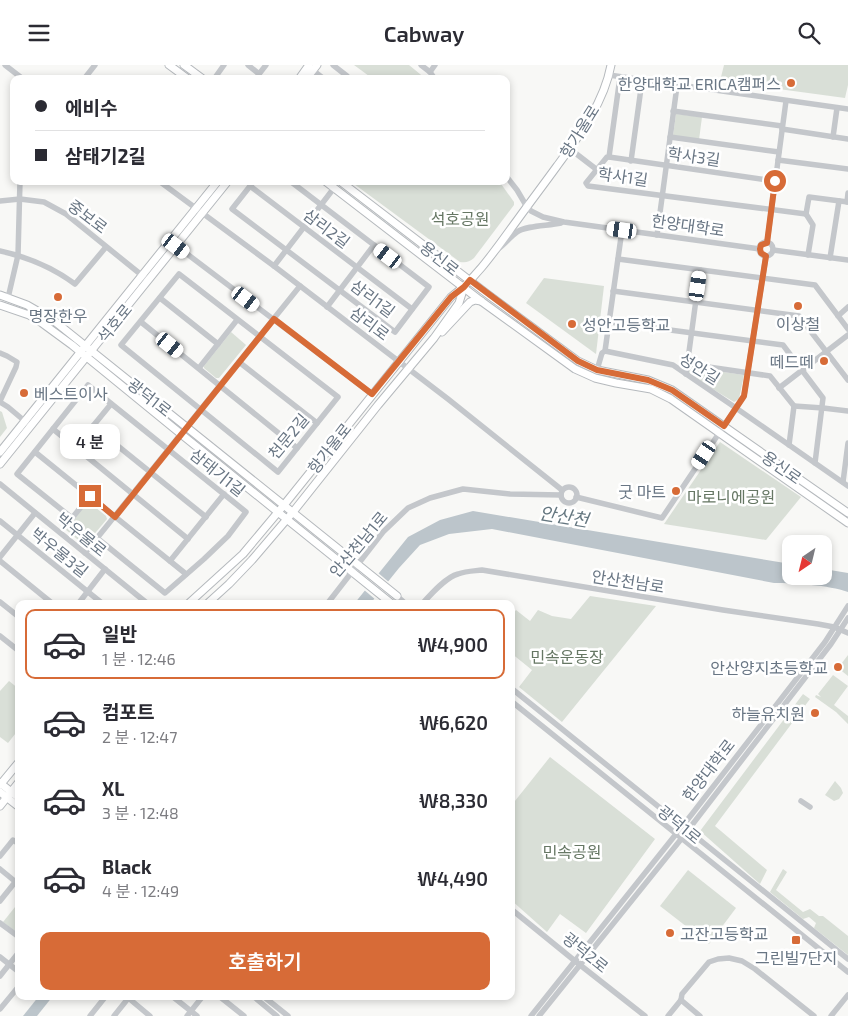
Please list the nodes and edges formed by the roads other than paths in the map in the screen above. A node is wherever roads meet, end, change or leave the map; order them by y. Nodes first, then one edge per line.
1 (6, 65) edge
2 (95, 65) edge
3 (169, 65) edge
4 (184, 65) edge
5 (248, 65) edge
6 (266, 65) edge
7 (333, 65) edge
8 (421, 65) edge
9 (435, 65) edge
10 (611, 65) edge
11 (310, 66) edge
12 (430, 72) junction
13 (18, 75) edge
14 (87, 75) edge
15 (183, 75) edge
16 (198, 75) edge
17 (320, 75) edge
18 (346, 75) edge
19 (432, 75) edge
20 (609, 75) junction
21 (620, 77) junction
22 (642, 81) junction
23 (677, 86) junction
24 (786, 101) junction
25 (837, 108) junction
26 (848, 109) edge
27 (674, 111) junction
28 (782, 127) junction
29 (670, 137) junction
30 (833, 137) junction
31 (848, 139) edge
32 (570, 149) junction
33 (779, 152) junction
34 (609, 157) junction
35 (778, 160) junction
36 (631, 161) junction
37 (667, 166) junction
38 (596, 169) junction
39 (848, 169) edge
40 (510, 181) edge
41 (775, 181) junction
42 (20, 185) edge
43 (164, 185) edge
44 (215, 185) edge
45 (224, 185) edge
46 (251, 185) edge
47 (253, 185) edge
48 (295, 185) edge
49 (330, 185) edge
50 (346, 185) edge
51 (334, 188) junction
52 (848, 193) edge
53 (662, 195) junction
54 (20, 199) junction
55 (0, 201) edge
56 (839, 201) junction
57 (847, 202) edge
58 (321, 205) junction
59 (527, 207) junction
60 (772, 210) junction
61 (199, 211) junction
62 (806, 214) junction
63 (564, 222) junction
64 (303, 227) junction
65 (622, 230) junction
66 (657, 235) junction
67 (767, 243) junction
68 (173, 244) junction
69 (374, 245) junction
70 (106, 247) junction
71 (760, 249) junction
72 (286, 250) junction
73 (773, 250) junction
74 (0, 251) edge
75 (492, 253) junction
76 (18, 255) junction
77 (808, 255) junction
78 (766, 256) junction
79 (830, 258) junction
80 (618, 259) junction
81 (848, 260) edge
82 (274, 267) junction
83 (358, 268) junction
84 (700, 270) junction
85 (145, 278) junction
86 (762, 278) junction
87 (470, 280) junction
88 (300, 286) junction
89 (464, 287) junction
90 (340, 290) junction
91 (613, 291) junction
92 (0, 295) edge
93 (8, 298) junction
94 (160, 298) junction
95 (481, 301) junction
96 (696, 302) junction
97 (0, 305) edge
98 (327, 307) junction
99 (848, 307) edge
100 (412, 309) junction
101 (758, 310) junction
102 (838, 316) junction
103 (274, 319) junction
104 (237, 320) junction
105 (141, 321) junction
106 (610, 322) junction
107 (848, 329) edge
108 (692, 333) junction
109 (848, 335) edge
110 (259, 337) junction
111 (434, 338) junction
112 (753, 341) junction
113 (218, 344) junction
114 (85, 345) junction
115 (92, 350) junction
116 (605, 351) junction
117 (826, 351) junction
118 (0, 353) edge
119 (83, 354) junction
120 (398, 361) junction
121 (239, 362) junction
122 (688, 364) junction
123 (199, 368) junction
124 (408, 369) junction
125 (597, 370) junction
126 (802, 370) junction
127 (748, 372) junction
128 (686, 374) junction
129 (848, 380) edge
130 (220, 386) junction
131 (779, 388) junction
132 (372, 394) junction
133 (0, 401) edge
134 (111, 404) junction
135 (794, 406) junction
136 (736, 408) junction
137 (823, 408) junction
138 (201, 409) junction
139 (848, 411) edge
140 (28, 423) junction
141 (317, 423) junction
142 (93, 426) junction
143 (187, 426) junction
144 (724, 426) junction
145 (53, 429) junction
146 (719, 433) junction
147 (181, 434) junction
148 (848, 443) edge
149 (789, 445) junction
150 (75, 448) junction
151 (297, 448) junction
152 (168, 450) junction
153 (0, 452) edge
154 (35, 452) junction
155 (816, 463) junction
156 (0, 464) edge
157 (150, 472) junction
158 (845, 484) edge
159 (0, 485) edge
160 (562, 493) junction
161 (133, 494) junction
162 (224, 494) junction
163 (90, 496) junction
164 (576, 497) junction
165 (284, 505) junction
166 (293, 512) junction
167 (35, 513) junction
168 (278, 513) junction
169 (848, 513) edge
170 (115, 517) junction
171 (206, 517) junction
172 (286, 519) junction
173 (0, 521) edge
174 (848, 523) edge
175 (17, 535) junction
176 (97, 538) junction
177 (188, 539) junction
178 (85, 553) junction
179 (0, 559) edge
180 (170, 561) junction
181 (360, 567) junction
182 (105, 569) junction
183 (186, 574) junction
184 (354, 574) junction
185 (88, 592) junction
186 (398, 596) joint
187 (48, 600) edge
188 (81, 600) edge
189 (98, 600) edge
190 (143, 600) edge
191 (192, 600) edge
192 (211, 600) edge
193 (331, 600) edge
194 (387, 600) edge
195 (402, 600) edge
196 (426, 600) edge
197 (0, 602) edge
198 (847, 607) edge
199 (15, 614) edge
200 (848, 618) edge
201 (837, 628) junction
202 (848, 632) edge
203 (0, 636) edge
204 (15, 648) edge
205 (515, 691) edge
206 (515, 704) edge
207 (15, 767) edge
208 (0, 784) edge
209 (15, 787) edge
210 (0, 792) edge
211 (9, 795) junction
212 (15, 797) edge
213 (802, 801) dead end
214 (15, 802) edge
215 (0, 806) edge
216 (810, 807) dead end
217 (682, 826) junction
218 (688, 831) junction
219 (676, 834) junction
220 (682, 839) junction
221 (15, 841) edge
222 (0, 856) edge
223 (0, 869) edge
224 (15, 881) edge
225 (15, 885) edge
226 (0, 901) edge
227 (515, 912) edge
228 (0, 923) edge
229 (15, 934) edge
230 (0, 957) edge
231 (15, 957) edge
232 (848, 959) edge
233 (578, 963) junction
234 (9, 964) junction
235 (15, 969) edge
236 (848, 972) edge
237 (0, 976) edge
238 (15, 991) edge
239 (848, 995) edge
240 (103, 1000) edge
241 (126, 1000) edge
242 (131, 1000) edge
243 (176, 1000) edge
244 (200, 1000) edge
245 (224, 1000) edge
246 (258, 1000) edge
247 (268, 1000) edge
248 (681, 1000) junction
249 (0, 1009) edge
250 (189, 1014) edge
251 (90, 1016) edge
252 (114, 1016) edge
253 (150, 1016) edge
254 (196, 1016) edge
255 (244, 1016) edge
256 (277, 1016) edge
257 (288, 1016) edge
258 (531, 1016) edge
259 (539, 1016) edge
260 (646, 1016) edge
261 (668, 1016) edge
262 (700, 1016) edge
263 (814, 1016) edge
264 (831, 1016) edge

1 - 13 street
2 - 14 street
3 - 15 main road
4 - 16 main road
5 - 6 street
7 - 18 street
8 - 12 street
9 - 12 street
10 - 20 main road, 항가울로
11 - 17 street
12 - 19 street
20 - 21 street
20 - 32 main road, 항가울로
21 - 22 street
21 - 34 street, 학사1길
22 - 23 street
22 - 36 street
23 - 24 street
23 - 27 street
24 - 25 street
24 - 28 street
25 - 26 street
25 - 30 street
27 - 28 street
27 - 29 street
28 - 30 street
28 - 33 street
29 - 33 street
29 - 37 street
30 - 31 street
32 - 38 street
32 - 59 main road, 항가울로
33 - 35 street
34 - 36 street, 학사3길
34 - 38 street, 학사1길
35 - 39 street
35 - 41 street
36 - 37 street, 학사3길
37 - 41 street, 학사3길
37 - 53 street
38 - 53 street, 학사1길
40 - 59 street
41 - 60 street
42 - 54 street
43 - 61 street, 삼리로
44 - 61 main road, 석호로
45 - 61 main road, 석호로
46 - 72 street, 삼리1길
47 - 64 street, 삼리2길
48 - 58 street, 삼리1길
49 - 51 main road, 용신로
50 - 87 main road, 용신로
51 - 58 street
51 - 89 main road, 용신로
52 - 57 street
53 - 60 street, 학사1길
53 - 66 street
54 - 55 street, 중보로
54 - 70 street, 중보로
54 - 76 street
56 - 57 street
56 - 62 street
56 - 79 street
58 - 64 street
58 - 69 street, 삼리1길
59 - 63 street, 한양대학로
59 - 75 main road, 항가울로
60 - 62 street, 학사1길
60 - 67 street
61 - 68 main road, 석호로
61 - 82 street, 삼리로
62 - 77 street
63 - 65 street, 한양대학로
63 - 75 street
64 - 72 street
64 - 83 street, 삼리2길
65 - 66 street, 한양대학로
65 - 80 street
66 - 71 street, 한양대학로
67 - 71 street
67 - 73 street
68 - 85 main road, 석호로
68 - 103 street
69 - 83 street
69 - 100 street, 삼리1길
70 - 76 street
70 - 85 street, 중보로
71 - 78 street
72 - 82 street
72 - 90 street, 삼리1길
73 - 77 street
73 - 78 street
74 - 76 street
75 - 87 main road, 항가울로
76 - 93 street
77 - 79 street
78 - 86 street
79 - 81 street
80 - 84 street
80 - 91 street
82 - 88 street, 삼리로
83 - 90 street
83 - 100 street, 삼리2길
84 - 86 street
84 - 96 street
85 - 114 main road, 석호로
85 - 115 main road, 석호로
86 - 101 street
86 - 102 street
87 - 89 main road, 항가울로
87 - 125 main road, 용신로
88 - 98 street, 삼리로
88 - 103 street
89 - 95 main road, 용신로
89 - 111 main road, 항가울로
89 - 120 main road, 항가울로
90 - 98 street
90 - 100 street, 삼리1길
91 - 96 street
91 - 106 street
92 - 93 main road, 광덕1로
93 - 114 main road, 광덕1로
94 - 104 street, 천문2길
94 - 105 street, 천문2길
94 - 113 street
95 - 111 main road
95 - 146 main road, 용신로
96 - 101 street
96 - 108 street
97 - 119 main road, 광덕1로
98 - 120 street, 삼리로
99 - 102 street
101 - 112 street
101 - 117 street
102 - 107 street
103 - 110 street
103 - 132 street
104 - 110 street, 천문2길
104 - 113 street
105 - 123 street
105 - 138 street, 천문2길
106 - 108 street
106 - 116 street
108 - 112 street
108 - 122 street
109 - 117 street
110 - 121 street
110 - 141 street, 천문2길
111 - 124 main road, 항가울로
112 - 126 street
112 - 127 street
113 - 123 street
114 - 115 main road, 광덕1로
114 - 119 main road, 석호로
115 - 119 main road, 석호로
115 - 143 main road, 광덕1로
116 - 125 street
116 - 128 street, 성안길
117 - 126 street
117 - 129 street
118 - 133 street
119 - 140 main road, 석호로
119 - 147 main road, 광덕1로
120 - 124 street, 삼리로
120 - 132 main road, 항가울로
121 - 130 street
121 - 141 street
122 - 127 street
122 - 128 street
123 - 130 street
124 - 160 street, 삼리로
124 - 166 main road, 항가울로
125 - 144 main road, 용신로
126 - 131 street
126 - 137 street
127 - 131 street
127 - 136 street
128 - 136 street, 성안길
130 - 138 street
130 - 151 street
131 - 135 street
132 - 165 main road, 항가울로
133 - 140 street
134 - 142 street
134 - 145 street, 삼태기1길
134 - 152 street, 삼태기1길
135 - 137 street
135 - 149 street
136 - 144 street
136 - 149 street, 성안길
137 - 139 street
137 - 155 street
138 - 143 street
138 - 151 street, 천문2길
140 - 153 main road, 석호로
140 - 156 main road, 석호로
141 - 151 street, 천문2길
142 - 150 street
142 - 157 street
143 - 147 street
143 - 165 main road, 광덕1로
144 - 146 street
144 - 169 main road, 용신로
145 - 150 street
145 - 154 street, 삼태기1길
146 - 164 street
146 - 174 main road, 용신로
147 - 152 street
147 - 168 main road, 광덕1로
148 - 158 street
149 - 155 street, 성안길
150 - 161 street
152 - 157 street
152 - 162 street, 삼태기1길
154 - 163 street
154 - 163 street, 삼태기1길
155 - 158 street, 성안길
157 - 161 street
157 - 171 street
159 - 167 street, 박우물로
160 - 164 street
160 - 164 street
160 - 181 street, 안산천남1로
161 - 170 street
161 - 177 street
162 - 171 street
162 - 183 street, 삼태기1길
163 - 170 street
165 - 166 main road, 광덕1로
165 - 168 main road, 항가울로
166 - 172 main road, 항가울로
166 - 181 main road, 광덕1로
167 - 175 street
167 - 178 street, 박우물로
168 - 172 main road, 광덕1로
168 - 191 main road, 항가울로
170 - 176 street
170 - 180 street
171 - 177 street
172 - 184 main road, 광덕1로
172 - 192 main road, 항가울로
173 - 175 street, 박우물3길
175 - 179 street
175 - 185 street, 박우물3길
176 - 178 street
176 - 183 street, 삼태기1길
177 - 180 street
178 - 182 street, 박우물로
179 - 187 street
180 - 183 street
181 - 184 street, 안산천남1로
181 - 186 main road, 광덕1로
182 - 185 street
182 - 190 street, 박우물로
184 - 193 street, 안산천남1로
184 - 194 main road, 광덕1로
185 - 188 street
185 - 189 street, 박우물3길
186 - 195 street
196 - 201 street, 안산천남로
197 - 199 street
198 - 201 street, 한양대학로
200 - 201 street, 한양대학로
201 - 202 street, 안산천남로
201 - 217 street, 한양대학로
201 - 218 street, 한양대학로
203 - 204 street
205 - 217 street, 광덕1로
206 - 219 street, 광덕1로
207 - 208 main road
208 - 211 main road
209 - 211 main road
210 - 211 main road
211 - 212 main road
211 - 214 main road
211 - 215 main road
213 - 216 street
217 - 218 street, 광덕1로
217 - 219 street, 한양대학로
218 - 220 street, 한양대학로
218 - 232 street, 광덕1로
219 - 220 street, 광덕1로
219 - 233 street, 한양대학로
220 - 233 street, 한양대학로
220 - 236 street, 광덕1로
221 - 222 street
223 - 224 street
225 - 226 street
227 - 233 street, 광덕2로
228 - 229 street
230 - 234 street
231 - 234 street
233 - 258 street, 한양대학로
233 - 259 street, 한양대학로
233 - 260 street, 광덕2로
234 - 235 street
234 - 237 street
238 - 249 street
239 - 264 street
240 - 251 street
241 - 252 street
242 - 253 street
243 - 250 street
244 - 250 street
245 - 255 street
246 - 256 street
247 - 257 street
248 - 261 street
248 - 262 street
248 - 263 street
250 - 254 street

